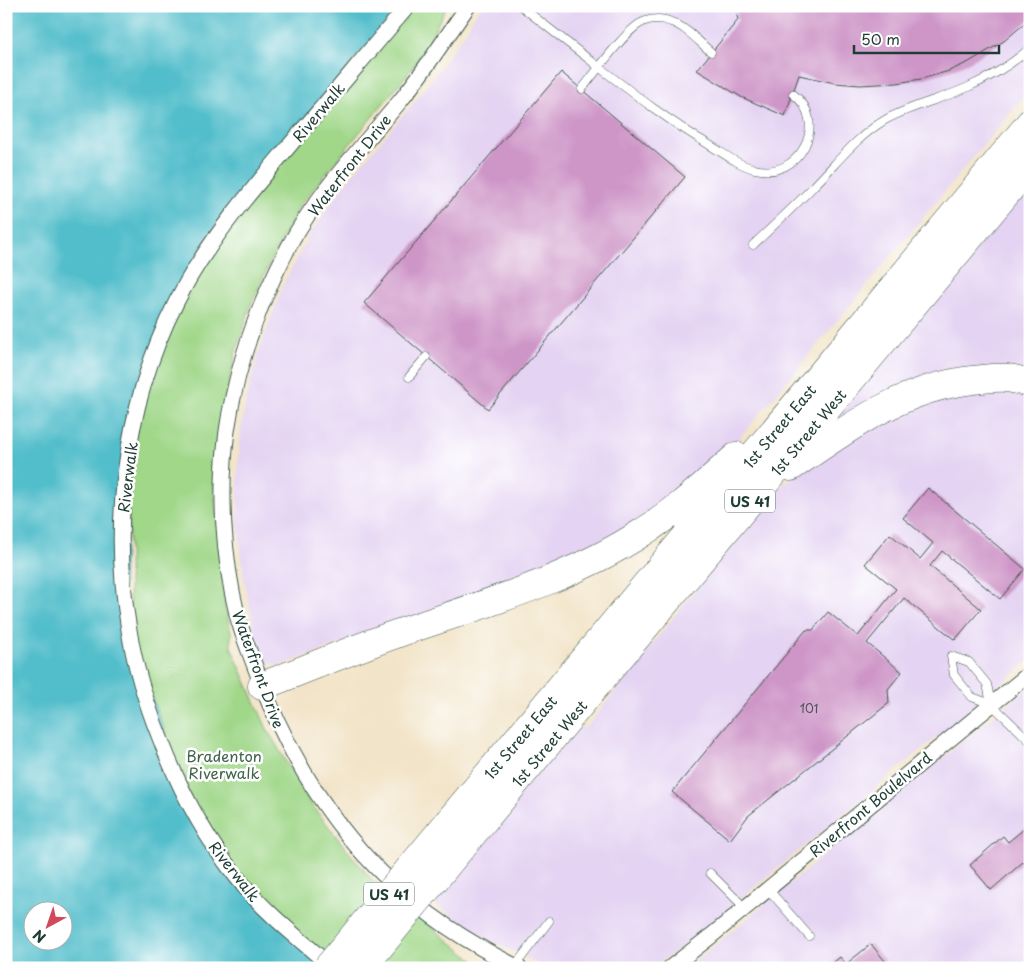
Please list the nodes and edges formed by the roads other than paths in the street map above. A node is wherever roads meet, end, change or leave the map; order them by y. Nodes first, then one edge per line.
1 (408, 6) edge
2 (468, 6) edge
3 (521, 6) edge
4 (1030, 48) edge
5 (711, 52) dead end
6 (600, 67) junction
7 (582, 89) dead end
8 (792, 94) dead end
9 (1030, 123) edge
10 (1030, 165) edge
11 (753, 245) dead end
12 (426, 357) dead end
13 (409, 377) dead end
14 (1030, 382) edge
15 (804, 397) junction
16 (764, 484) junction
17 (1030, 672) edge
18 (262, 686) junction
19 (991, 704) junction
20 (1030, 741) edge
21 (460, 829) junction
22 (710, 873) dead end
23 (768, 889) junction
24 (745, 908) junction
25 (549, 921) dead end
26 (810, 936) dead end
27 (517, 967) edge
28 (328, 968) edge
29 (333, 968) edge
30 (362, 968) edge
31 (670, 968) edge

1 - 29 street, Riverwalk
2 - 18 street, Waterfront Drive
3 - 6 lane
4 - 11 lane
5 - 6 lane
6 - 7 lane
6 - 8 lane
9 - 15 highway, 1st Street East / US 41
10 - 16 highway, 1st Street West / US 41
12 - 13 lane
14 - 16 highway
15 - 18 highway
15 - 21 highway, 1st Street East / US 41
16 - 21 highway, 1st Street West / US 41
17 - 19 street, Riverfront Boulelvard
18 - 27 street, Waterfront Drive
19 - 19 lane
19 - 20 lane
19 - 23 street, Riverfront Boulelvard
21 - 28 highway, US 41, bridge
21 - 30 highway, US 41, bridge
22 - 24 lane
23 - 24 street, Riverfront Boulelvard
23 - 26 lane
24 - 31 street, Riverfront Boulelvard
25 - 27 lane

